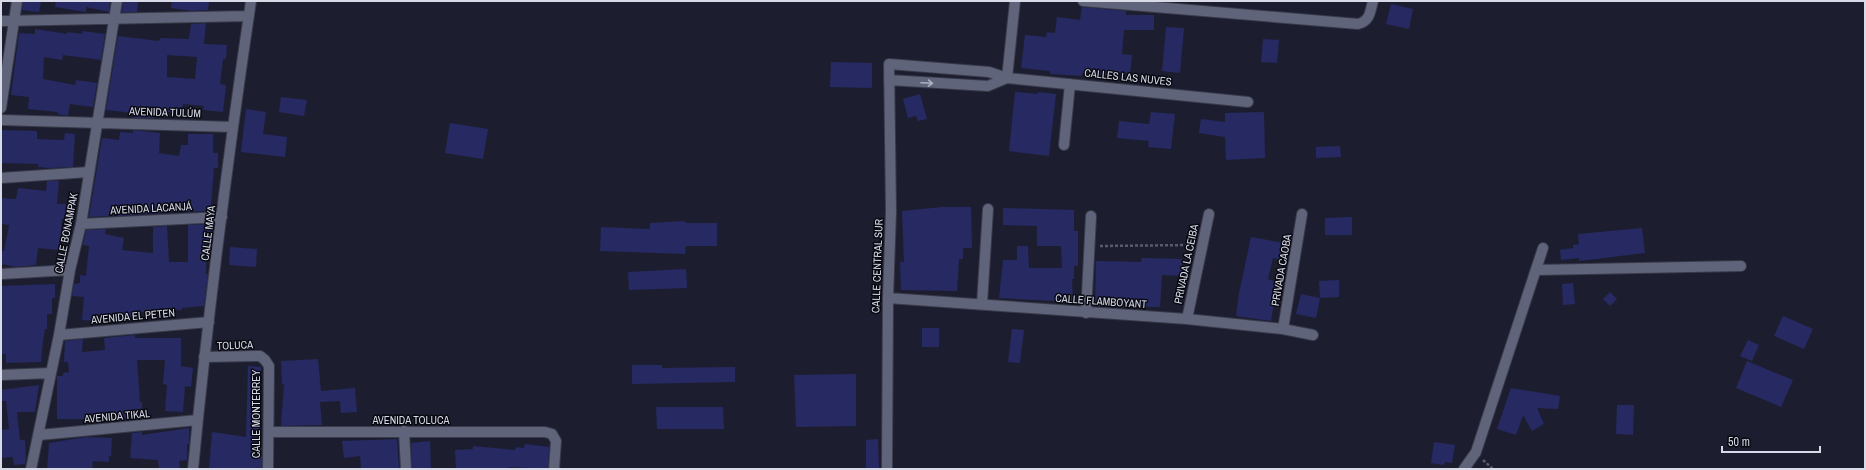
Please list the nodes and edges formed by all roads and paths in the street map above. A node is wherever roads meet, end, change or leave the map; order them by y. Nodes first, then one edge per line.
1 (17, 1) edge
2 (117, 1) edge
3 (251, 1) edge
4 (1015, 1) edge
5 (1083, 1) edge
6 (1373, 1) edge
7 (249, 16) junction
8 (113, 20) junction
9 (1, 21) edge
10 (14, 21) junction
11 (890, 64) joint
12 (1007, 78) junction
13 (888, 80) junction
14 (1070, 84) junction
15 (1248, 102) dead end
16 (1, 108) edge
17 (1, 120) edge
18 (97, 122) junction
19 (233, 127) junction
20 (1064, 145) dead end
21 (89, 172) junction
22 (1, 178) edge
23 (988, 209) dead end
24 (1209, 214) dead end
25 (1302, 214) dead end
26 (1091, 216) dead end
27 (222, 217) junction
28 (81, 224) junction
29 (1203, 245) junction
30 (1090, 246) junction
31 (1543, 248) dead end
32 (1741, 266) dead end
33 (70, 270) junction
34 (1536, 270) junction
35 (1, 274) edge
36 (888, 298) junction
37 (982, 304) junction
38 (1086, 313) junction
39 (1188, 319) junction
40 (209, 322) junction
41 (1283, 329) junction
42 (59, 335) junction
43 (1313, 335) dead end
44 (204, 358) junction
45 (265, 360) joint
46 (51, 373) junction
47 (1, 375) edge
48 (198, 420) junction
49 (404, 431) junction
50 (269, 432) junction
51 (39, 435) junction
52 (31, 469) edge
53 (193, 469) edge
54 (268, 469) edge
55 (406, 469) edge
56 (554, 469) edge
57 (887, 469) edge
58 (1464, 469) edge

1 - 10 street
2 - 8 street, CALLE BONAMPAK
3 - 7 street, CALLE MAYA
4 - 12 street
5 - 6 street
7 - 8 street
7 - 19 street, CALLE MAYA
8 - 10 street
8 - 18 street, CALLE BONAMPAK
9 - 10 street
10 - 16 street
11 - 12 street, CALLES LAS NUVES
11 - 13 street, CALLE CENTRAL SUR
13 -> 12 street, CALLES LAS NUVES
12 - 14 street, CALLES LAS NUVES
13 - 36 street, CALLE CENTRAL SUR
14 - 15 street, CALLES LAS NUVES
14 - 20 street
17 - 18 street, AVENIDA TULÚM
18 - 19 street, AVENIDA TULÚM
18 - 21 street, CALLE BONAMPAK
19 - 27 street, CALLE MAYA
21 - 22 street
21 - 28 street, CALLE BONAMPAK
23 - 37 street
24 - 29 street, PRIVADA LA CEIBA
25 - 41 street, PRIVADA CAOBA
26 - 30 street
27 - 28 street, AVENIDA LACANJÁ
27 - 40 street, CALLE MAYA
28 - 33 street, CALLE BONAMPAK
29 - 30 path
29 - 39 street, PRIVADA LA CEIBA
30 - 38 street
31 - 34 street
32 - 34 street
33 - 35 street
33 - 42 street, CALLE BONAMPAK
34 - 58 street
36 - 37 street, CALLE FLAMBOYANT
36 - 57 street, CALLE CENTRAL SUR
37 - 38 street, CALLE FLAMBOYANT
38 - 39 street, CALLE FLAMBOYANT
39 - 41 street, CALLE FLAMBOYANT
40 - 42 street, AVENIDA EL PETEN
40 - 44 street, CALLE MAYA
41 - 43 street, CALLE FLAMBOYANT
42 - 46 street, CALLE BONAMPAK
44 - 45 street, TOLUCA
44 - 48 street, CALLE MAYA
45 - 50 street, CALLE MONTERREY
46 - 47 street
46 - 51 street, CALLE BONAMPAK
48 - 51 street, AVENIDA TIKAL
48 - 53 street, CALLE MAYA
49 - 50 street, AVENIDA TOLUCA
49 - 55 street
49 - 56 street, AVENIDA TOLUCA
50 - 54 street, CALLE MONTERREY
51 - 52 street, CALLE BONAMPAK

